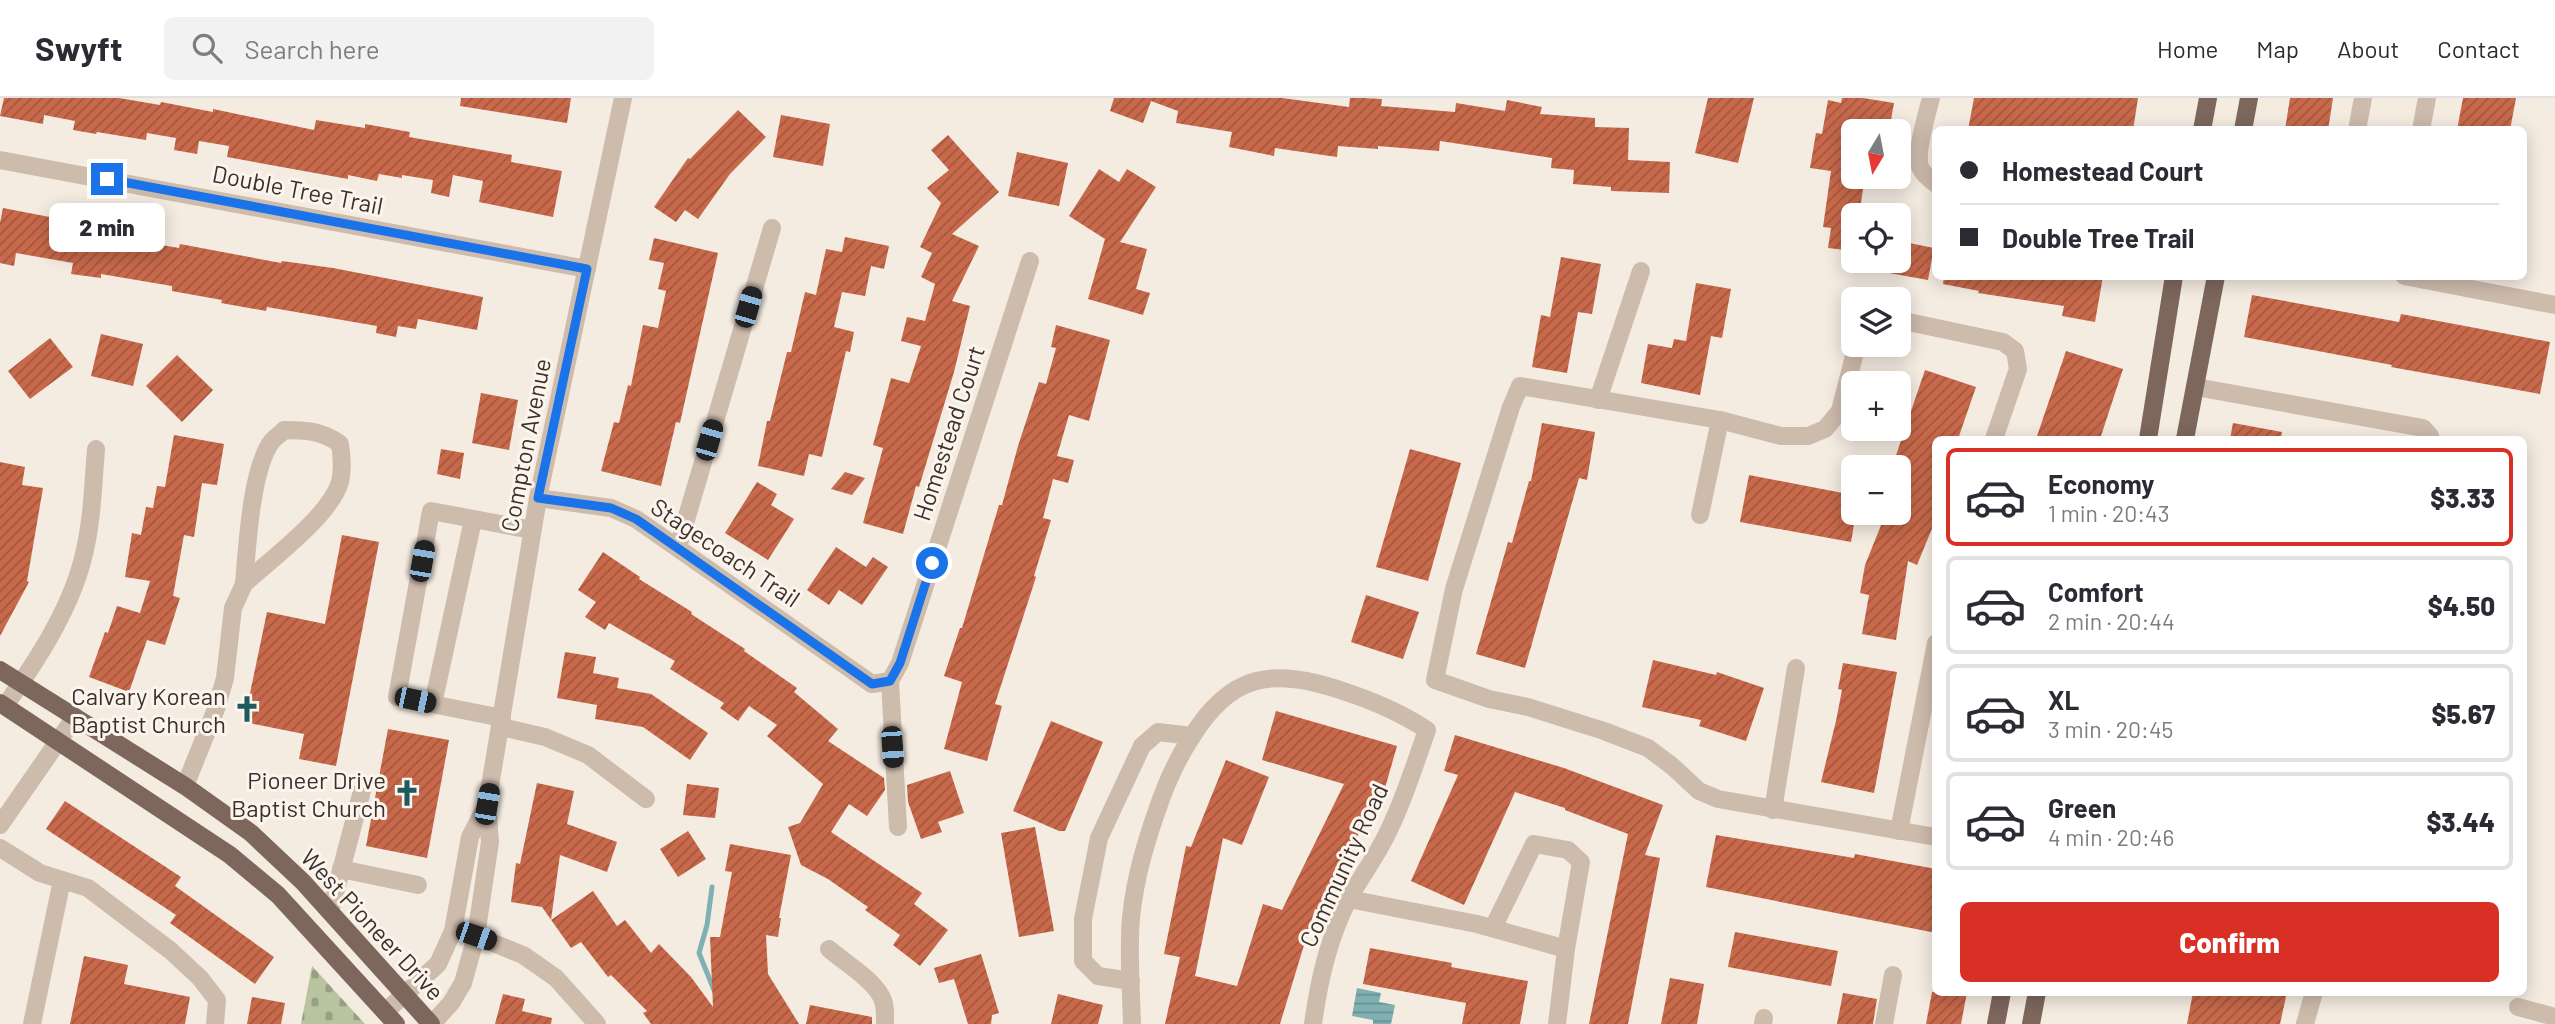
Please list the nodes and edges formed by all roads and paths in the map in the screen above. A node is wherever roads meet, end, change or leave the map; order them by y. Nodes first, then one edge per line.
1 (623, 98) edge
2 (1931, 98) edge
3 (2208, 98) edge
4 (2249, 98) edge
5 (2363, 98) edge
6 (2427, 98) edge
7 (2203, 126) edge
8 (2244, 126) edge
9 (2358, 126) edge
10 (2422, 126) edge
11 (0, 160) edge
12 (1931, 181) edge
13 (772, 228) dead end
14 (1030, 261) dead end
15 (587, 269) junction
16 (1641, 271) dead end
17 (2173, 280) edge
18 (2215, 280) edge
19 (2425, 280) edge
20 (2555, 305) edge
21 (1911, 323) edge
22 (1855, 357) edge
23 (2196, 387) junction
24 (1598, 400) junction
25 (1720, 421) junction
26 (1995, 436) edge
27 (2148, 436) edge
28 (2186, 436) edge
29 (2430, 436) edge
30 (96, 449) dead end
31 (538, 498) junction
32 (1700, 515) dead end
33 (473, 520) junction
34 (533, 530) junction
35 (678, 547) junction
36 (244, 584) junction
37 (1796, 668) dead end
38 (0, 670) edge
39 (1932, 671) edge
40 (890, 681) junction
41 (22, 683) junction
42 (433, 704) junction
43 (3, 705) edge
44 (75, 717) junction
45 (501, 723) junction
46 (1192, 736) junction
47 (57, 742) junction
48 (185, 786) junction
49 (362, 791) dead end
50 (646, 799) dead end
51 (487, 804) junction
52 (1773, 810) junction
53 (0, 825) edge
54 (898, 827) dead end
55 (1899, 831) junction
56 (1932, 836) edge
57 (0, 848) edge
58 (341, 869) junction
59 (62, 880) junction
60 (418, 885) dead end
61 (1349, 899) junction
62 (330, 912) junction
63 (1493, 928) junction
64 (476, 936) junction
65 (829, 949) dead end
66 (1566, 949) junction
67 (1893, 975) dead end
68 (1131, 981) junction
69 (405, 994) junction
70 (2001, 996) edge
71 (2036, 996) edge
72 (2313, 996) edge
73 (2518, 1007) dead end
74 (2555, 1017) edge
75 (390, 1018) edge
76 (32, 1024) edge
77 (215, 1024) edge
78 (432, 1024) edge
79 (597, 1024) edge
80 (885, 1024) edge
81 (1132, 1024) edge
82 (1313, 1024) edge
83 (1557, 1024) edge
84 (1884, 1024) edge
85 (1996, 1024) edge
86 (2031, 1024) edge
87 (2305, 1024) edge

1 - 15 street, Compton Avenue
2 - 12 street
3 - 7 main road
4 - 8 main road
5 - 9 street
6 - 10 street
11 - 15 street, Double Tree Trail
13 - 35 street
14 - 40 street, Homestead Court
15 - 31 street, Compton Avenue
16 - 24 street
17 - 27 main road
18 - 23 main road
19 - 20 street
21 - 26 street
22 - 25 street
23 - 28 main road
23 - 29 street
24 - 25 street
24 - 52 street
25 - 32 street
30 - 41 street
31 - 34 street, Compton Avenue
31 - 35 street, Stagecoach Trail
33 - 34 street
33 - 42 street
33 - 42 street
34 - 45 street, Compton Avenue
35 - 40 street, Stagecoach Trail
36 - 36 street
36 - 48 street
37 - 52 street
38 - 41 main road, West Pioneer Drive
39 - 55 street
40 - 54 street
41 - 43 street
41 - 44 main road, West Pioneer Drive
42 - 45 street
43 - 47 main road, West Pioneer Drive
44 - 47 street
44 - 48 main road, West Pioneer Drive
45 - 50 street
45 - 51 street, Compton Avenue
46 - 61 street, Community Road
46 - 68 street
46 - 68 street
47 - 53 street
47 - 75 main road, West Pioneer Drive
48 - 62 main road, West Pioneer Drive
49 - 58 street
51 - 64 street, Compton Avenue
51 - 69 street, Compton Avenue
52 - 55 street
55 - 56 street
57 - 59 street
58 - 60 street
58 - 62 street
59 - 76 street
59 - 77 street
61 - 63 street
61 - 82 street, Community Road
62 - 69 main road, West Pioneer Drive
63 - 66 street
63 - 66 street
64 - 78 street, Compton Avenue
64 - 79 street
65 - 80 street
66 - 83 street
67 - 84 street
68 - 81 street
69 - 75 street, Compton Avenue
69 - 78 main road, West Pioneer Drive
70 - 85 main road
71 - 86 main road
72 - 87 street
73 - 74 street

